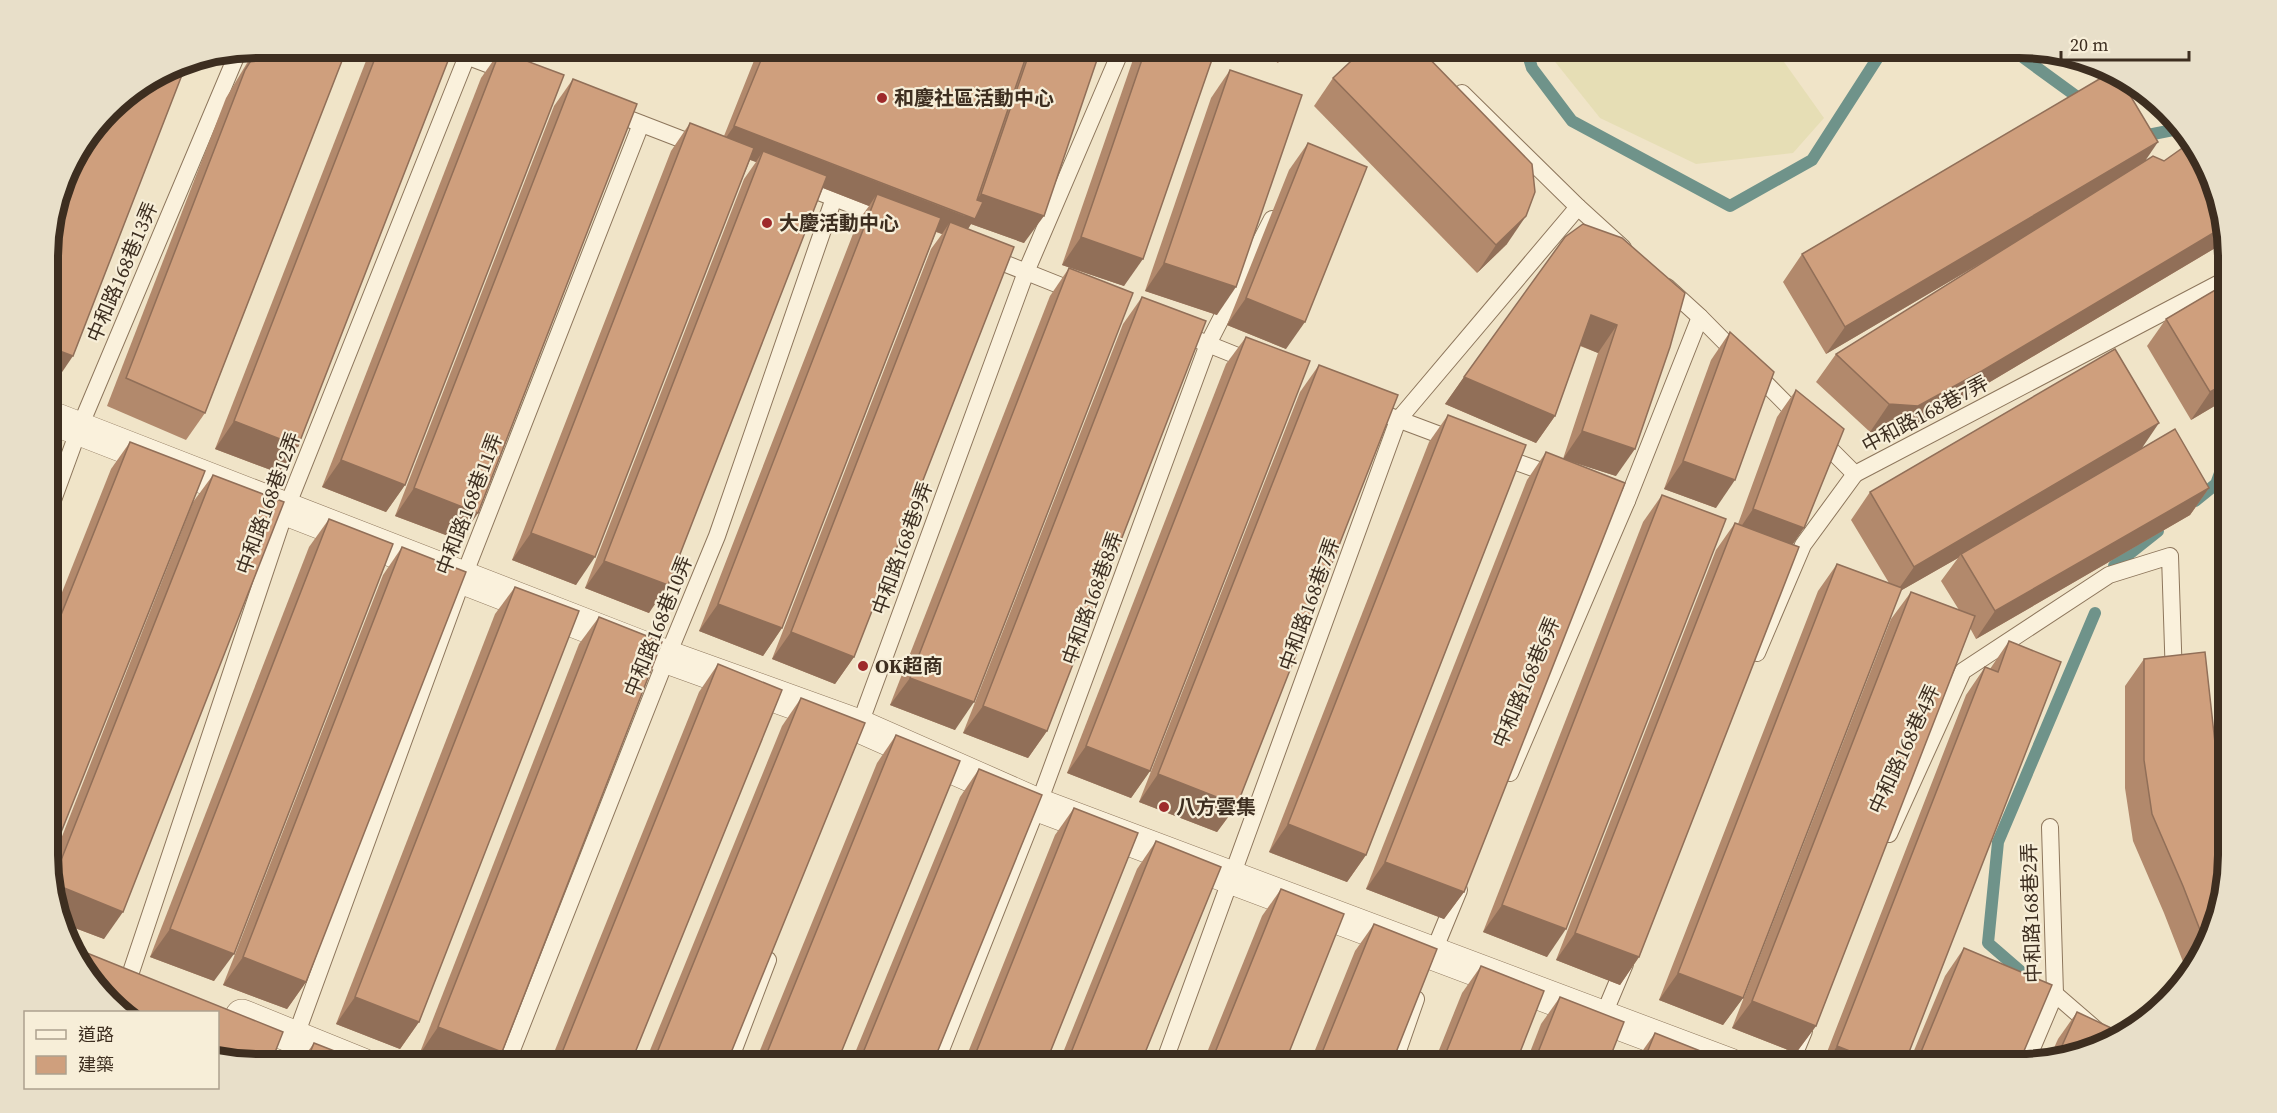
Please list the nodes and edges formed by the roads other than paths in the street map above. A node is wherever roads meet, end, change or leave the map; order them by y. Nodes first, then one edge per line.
1 (465, 58) edge
2 (471, 58) edge
3 (1118, 58) edge
4 (235, 60) edge
5 (521, 77) edge
6 (1451, 81) edge
7 (597, 107) edge
8 (641, 124) junction
9 (716, 153) edge
10 (791, 181) edge
11 (834, 198) junction
12 (1278, 207) edge
13 (1578, 207) junction
14 (898, 222) edge
15 (972, 251) edge
16 (1639, 262) edge
17 (1026, 272) junction
18 (1656, 278) edge
19 (2218, 284) edge
20 (1090, 297) edge
21 (1700, 317) junction
22 (1166, 327) edge
23 (1208, 344) junction
24 (1272, 369) edge
25 (1356, 403) edge
26 (1398, 420) junction
27 (59, 421) edge
28 (79, 429) junction
29 (1856, 474) junction
30 (59, 485) edge
31 (1627, 501) junction
32 (286, 508) junction
33 (463, 578) junction
34 (667, 657) junction
35 (1752, 666) edge
36 (2175, 699) edge
37 (855, 737) junction
38 (1503, 788) edge
39 (1038, 805) junction
40 (2050, 827) dead end
41 (1881, 850) edge
42 (1465, 876) edge
43 (1232, 878) junction
44 (774, 945) edge
45 (1631, 951) edge
46 (99, 960) edge
47 (1426, 972) junction
48 (142, 976) joint
49 (2055, 994) junction
50 (218, 1007) edge
51 (1812, 1011) edge
52 (1599, 1027) junction
53 (2103, 1036) edge
54 (295, 1038) junction
55 (335, 1054) edge
56 (510, 1054) edge
57 (732, 1054) edge
58 (939, 1054) edge
59 (1167, 1054) edge
60 (1397, 1054) edge
61 (1692, 1054) edge
62 (1794, 1054) edge
63 (2030, 1054) edge

1 - 32 lane, 中和路168巷12弄
2 - 5 lane
3 - 17 lane, 中和路168巷9弄
4 - 28 lane, 中和路168巷13弄
6 - 13 lane
7 - 8 lane
8 - 9 lane
8 - 33 lane, 中和路168巷11弄
10 - 11 lane
11 - 14 lane
11 - 34 lane, 中和路168巷10弄
12 - 23 lane, 中和路168巷8弄
13 - 16 lane
13 - 26 lane, 中和路168巷7弄
15 - 17 lane
17 - 20 lane
17 - 37 lane, 中和路168巷9弄
18 - 21 lane, 中和路168巷7弄
19 - 29 lane, 中和路168巷7弄
21 - 29 lane, 中和路168巷7弄
21 - 31 lane, 中和路168巷6弄
22 - 23 lane
23 - 24 lane
23 - 39 lane, 中和路168巷8弄
25 - 26 lane
26 - 31 lane
26 - 43 lane, 中和路168巷7弄
27 - 28 street
28 - 30 lane, 中和路168巷13弄
28 - 32 street
29 - 35 lane
31 - 38 lane, 中和路168巷6弄
32 - 33 street
32 - 48 lane, 中和路168巷12弄
33 - 34 street
33 - 54 lane, 中和路168巷11弄
34 - 37 street
34 - 56 lane, 中和路168巷10弄
36 - 41 lane, 中和路168巷4弄
37 - 39 street
39 - 43 street
39 - 58 lane, 中和路168巷8弄
40 - 49 lane, 中和路168巷2弄
42 - 47 lane
43 - 47 street
43 - 59 lane, 中和路168巷7弄
44 - 57 lane
45 - 52 lane
46 - 48 street
47 - 52 street
47 - 60 lane
49 - 53 lane
49 - 63 lane, 中和路168巷2弄
50 - 54 street
51 - 62 lane
52 - 61 street
54 - 55 street

